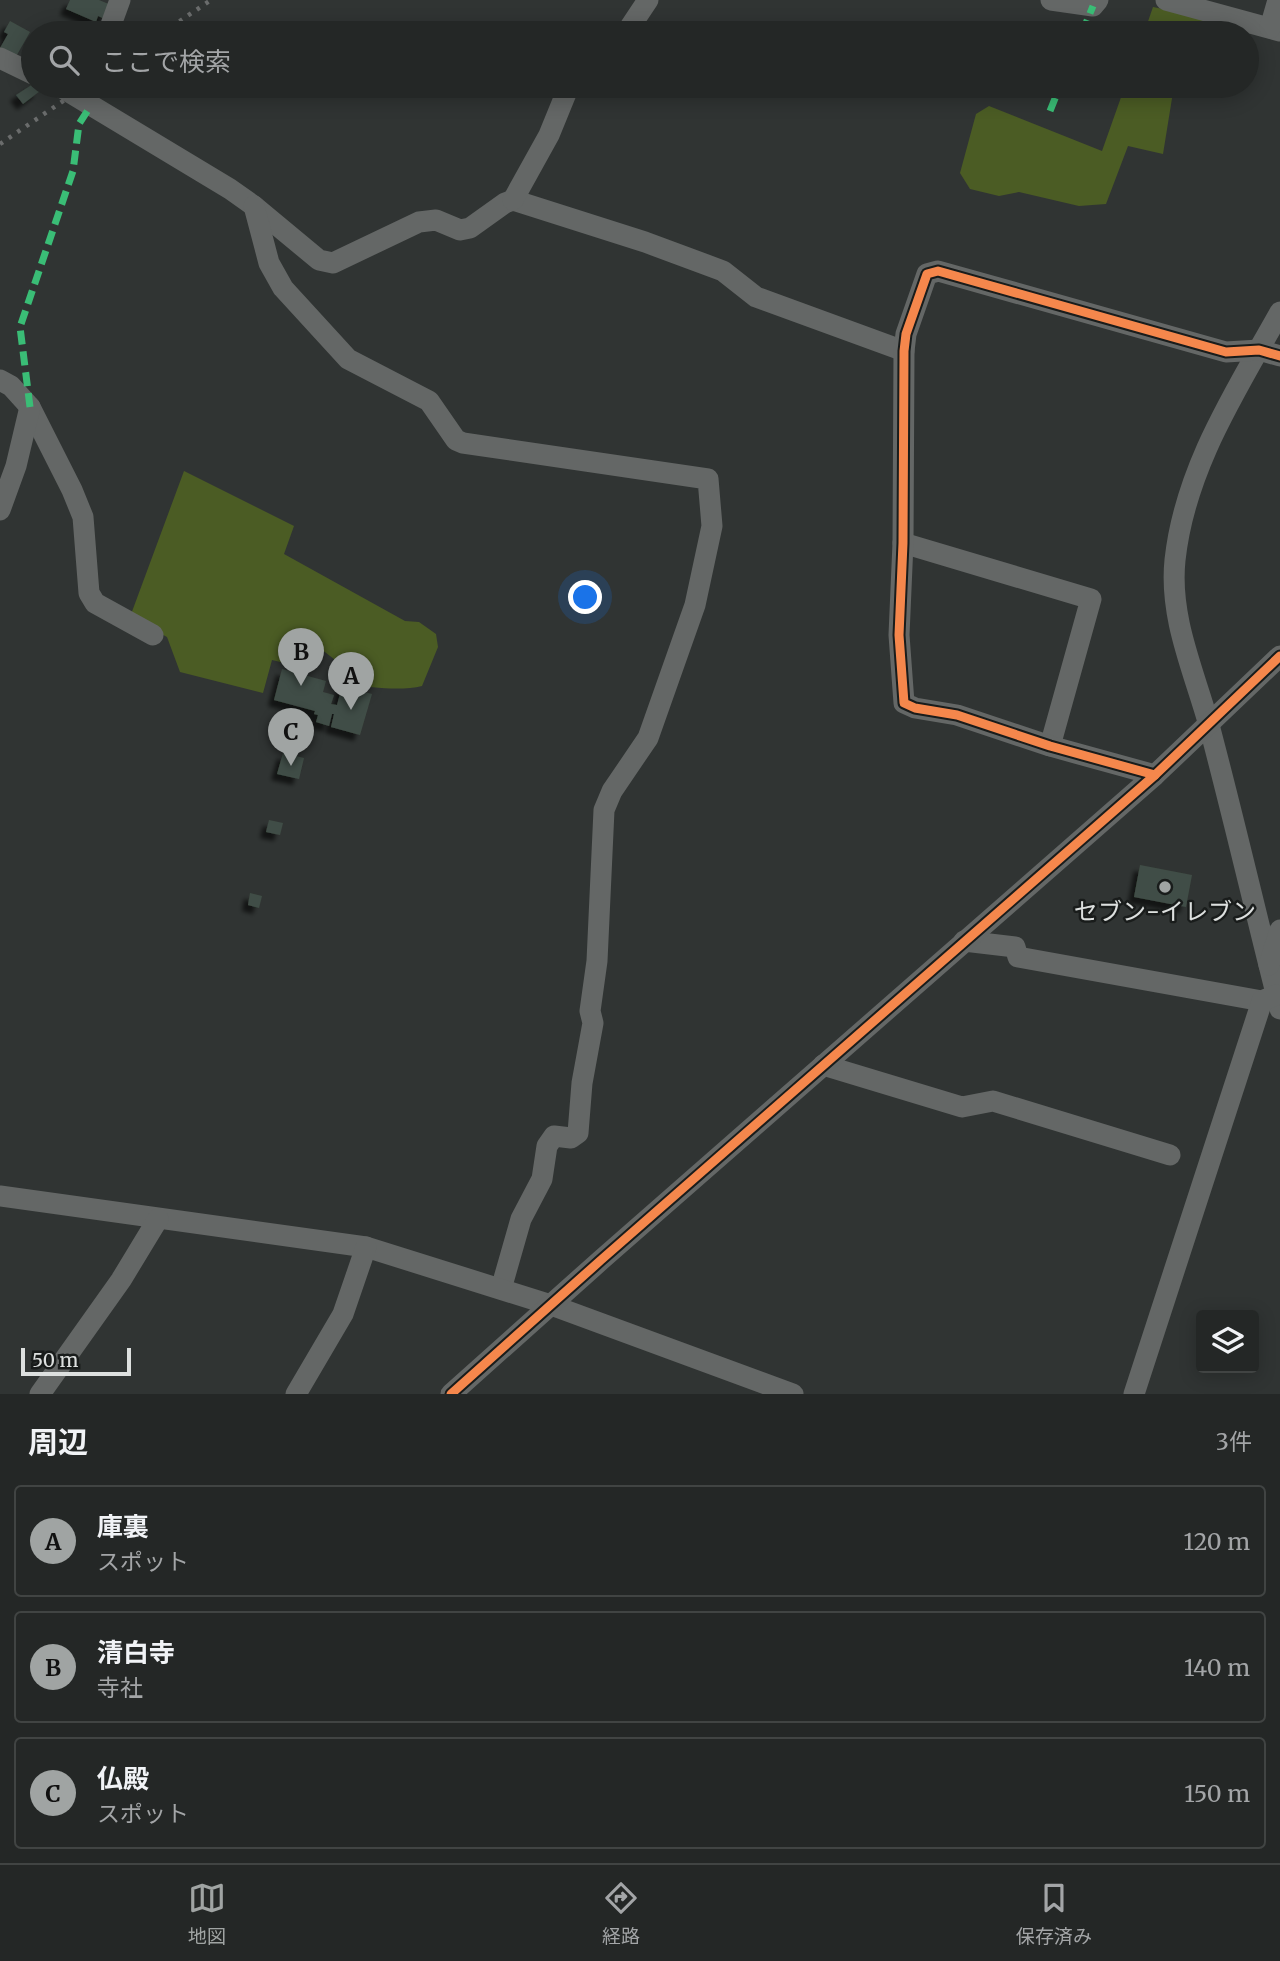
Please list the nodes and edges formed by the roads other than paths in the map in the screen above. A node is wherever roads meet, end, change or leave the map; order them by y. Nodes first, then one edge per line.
1 (120, 0) edge
2 (648, 0) edge
3 (1051, 0) edge
4 (1098, 0) edge
5 (1166, 0) edge
6 (1278, 0) edge
7 (112, 21) edge
8 (634, 21) edge
9 (1245, 21) edge
10 (1275, 29) edge
11 (0, 58) edge
12 (21, 68) edge
13 (79, 98) edge
14 (564, 98) edge
15 (513, 200) junction
16 (254, 206) junction
17 (1280, 312) edge
18 (1259, 350) junction
19 (904, 351) junction
20 (1280, 356) edge
21 (0, 380) edge
22 (30, 407) junction
23 (0, 510) edge
24 (903, 543) junction
25 (153, 635) dead end
26 (1280, 656) edge
27 (1208, 724) junction
28 (1050, 746) junction
29 (1155, 775) junction
30 (1280, 930) edge
31 (964, 941) junction
32 (1269, 965) junction
33 (1273, 1002) edge
34 (823, 1065) junction
35 (1170, 1155) dead end
36 (0, 1196) edge
37 (158, 1219) junction
38 (366, 1247) junction
39 (501, 1289) junction
40 (551, 1305) junction
41 (40, 1394) edge
42 (296, 1394) edge
43 (451, 1394) edge
44 (793, 1394) edge
45 (1134, 1394) edge

1 - 7 street
2 - 8 street
3 - 4 street
5 - 9 street
6 - 10 street
11 - 12 street
13 - 16 street
14 - 15 street
15 - 16 street
15 - 19 street
16 - 39 street
17 - 18 street
18 - 19 street
18 - 20 street
18 - 27 street
19 - 24 street
21 - 22 street
22 - 23 street
22 - 25 street
24 - 28 street
24 - 28 street
26 - 27 street
27 - 29 street
27 - 32 street
28 - 29 street
29 - 31 street
30 - 32 street
31 - 33 street
31 - 34 street
32 - 33 street
33 - 45 street
34 - 35 street
34 - 40 street
36 - 37 street
37 - 38 street
37 - 41 street
38 - 39 street
38 - 42 street
39 - 40 street
40 - 43 street
40 - 44 street

